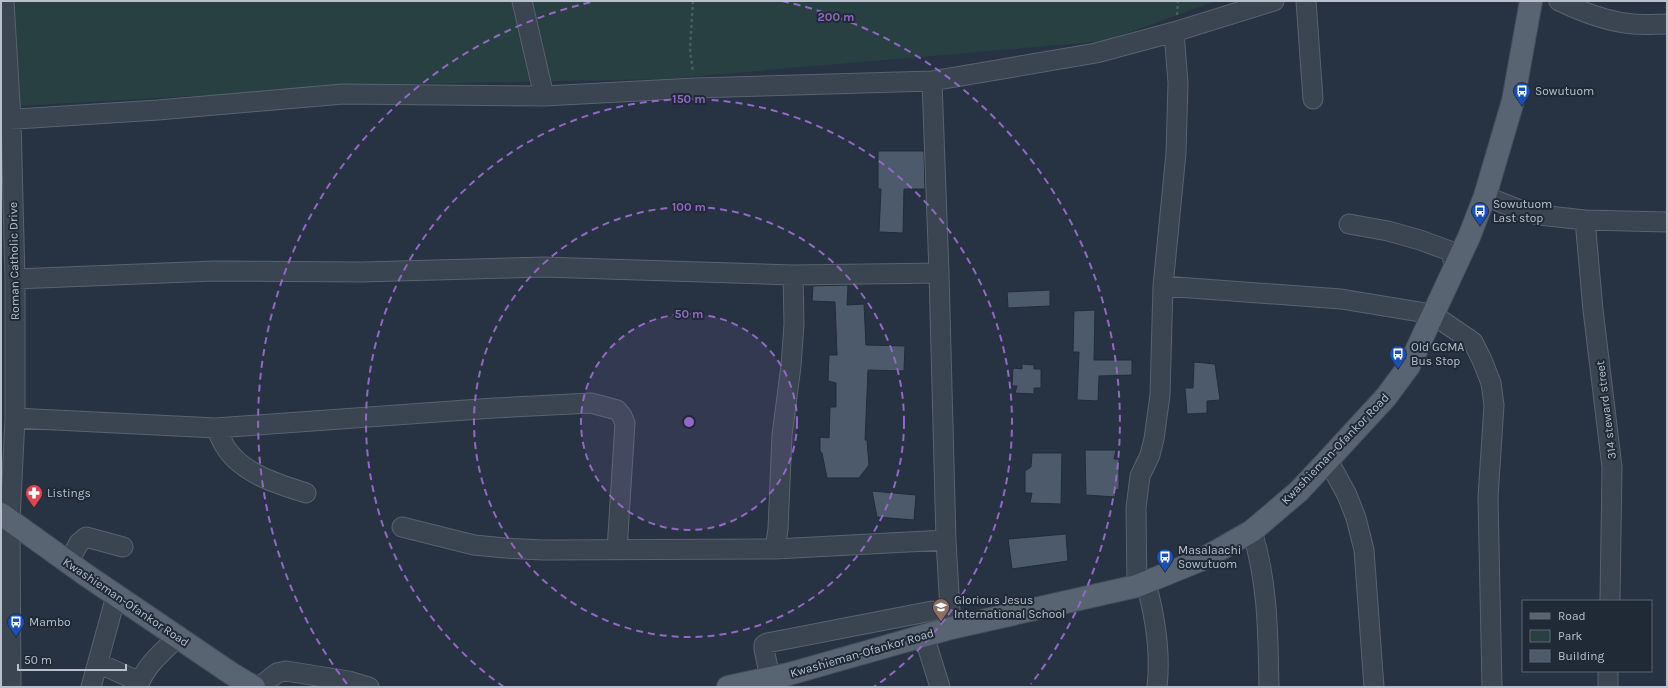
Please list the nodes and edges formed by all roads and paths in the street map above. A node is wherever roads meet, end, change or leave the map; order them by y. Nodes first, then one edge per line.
1 (4, 1) edge
2 (522, 1) edge
3 (693, 1) edge
4 (1274, 1) edge
5 (1306, 1) edge
6 (1531, 1) edge
7 (1559, 1) edge
8 (1667, 24) edge
9 (1174, 32) junction
10 (4, 73) edge
11 (932, 81) junction
12 (695, 88) junction
13 (544, 96) junction
14 (1313, 99) dead end
15 (6, 120) edge
16 (1485, 196) junction
17 (1585, 220) junction
18 (1667, 222) edge
19 (1349, 224) dead end
20 (8, 259) edge
21 (1455, 266) junction
22 (939, 273) junction
23 (793, 275) junction
24 (15, 279) junction
25 (1162, 286) junction
26 (1432, 314) junction
27 (15, 418) junction
28 (216, 428) junction
29 (1328, 460) junction
30 (306, 493) dead end
31 (6, 518) edge
32 (402, 527) dead end
33 (1252, 531) junction
34 (946, 540) junction
35 (122, 547) dead end
36 (617, 550) junction
37 (775, 550) junction
38 (68, 563) junction
39 (1142, 584) junction
40 (116, 596) junction
41 (1610, 600) edge
42 (932, 611) dead end
43 (951, 628) junction
44 (924, 636) junction
45 (177, 638) junction
46 (98, 663) junction
47 (1608, 672) edge
48 (770, 678) junction
49 (139, 685) edge
50 (11, 687) edge
51 (91, 687) edge
52 (254, 687) edge
53 (259, 687) edge
54 (369, 687) edge
55 (728, 687) edge
56 (940, 687) edge
57 (1157, 687) edge
58 (1269, 687) edge
59 (1374, 687) edge
60 (1492, 687) edge
61 (1608, 687) edge

1 - 10 street, Roman Catholic Drive
2 - 13 street
3 - 12 path
4 - 9 street
5 - 14 street
6 - 16 main road, Kwashieman-Ofankor Road
7 - 8 street
9 - 11 street
9 - 25 street
10 - 15 street, Roman Catholic Drive
11 - 12 street
11 - 22 street
12 - 13 street
13 - 15 street
15 - 20 street, Roman Catholic Drive
16 - 17 street
16 - 21 main road, Kwashieman-Ofankor Road
17 - 18 street
17 - 41 street, 314 steward street
19 - 21 street
20 - 24 street, Roman Catholic Drive
21 - 26 main road, Kwashieman-Ofankor Road
22 - 23 street
22 - 34 street
23 - 24 street
23 - 37 street
24 - 27 street, Roman Catholic Drive
25 - 26 street
25 - 39 street
26 - 29 main road, Kwashieman-Ofankor Road
26 - 60 street
27 - 28 street
27 - 31 street, Roman Catholic Drive
28 - 30 street
28 - 36 street
29 - 33 main road, Kwashieman-Ofankor Road
29 - 59 street
31 - 38 main road, Kwashieman-Ofankor Road
31 - 50 street, Roman Catholic Drive
32 - 36 street
33 - 39 main road, Kwashieman-Ofankor Road
33 - 58 street
34 - 37 street
34 - 43 street
35 - 38 street
36 - 37 street
38 - 40 main road, Kwashieman-Ofankor Road
39 - 43 main road, Kwashieman-Ofankor Road
39 - 57 street
40 - 45 main road, Kwashieman-Ofankor Road
40 - 46 street
42 - 48 street
43 - 44 main road, Kwashieman-Ofankor Road
44 - 48 main road, Kwashieman-Ofankor Road
44 - 56 street
45 - 49 street
45 - 52 main road, Kwashieman-Ofankor Road
46 - 49 street
46 - 51 street
47 - 61 street
48 - 55 main road, Kwashieman-Ofankor Road
53 - 54 street

